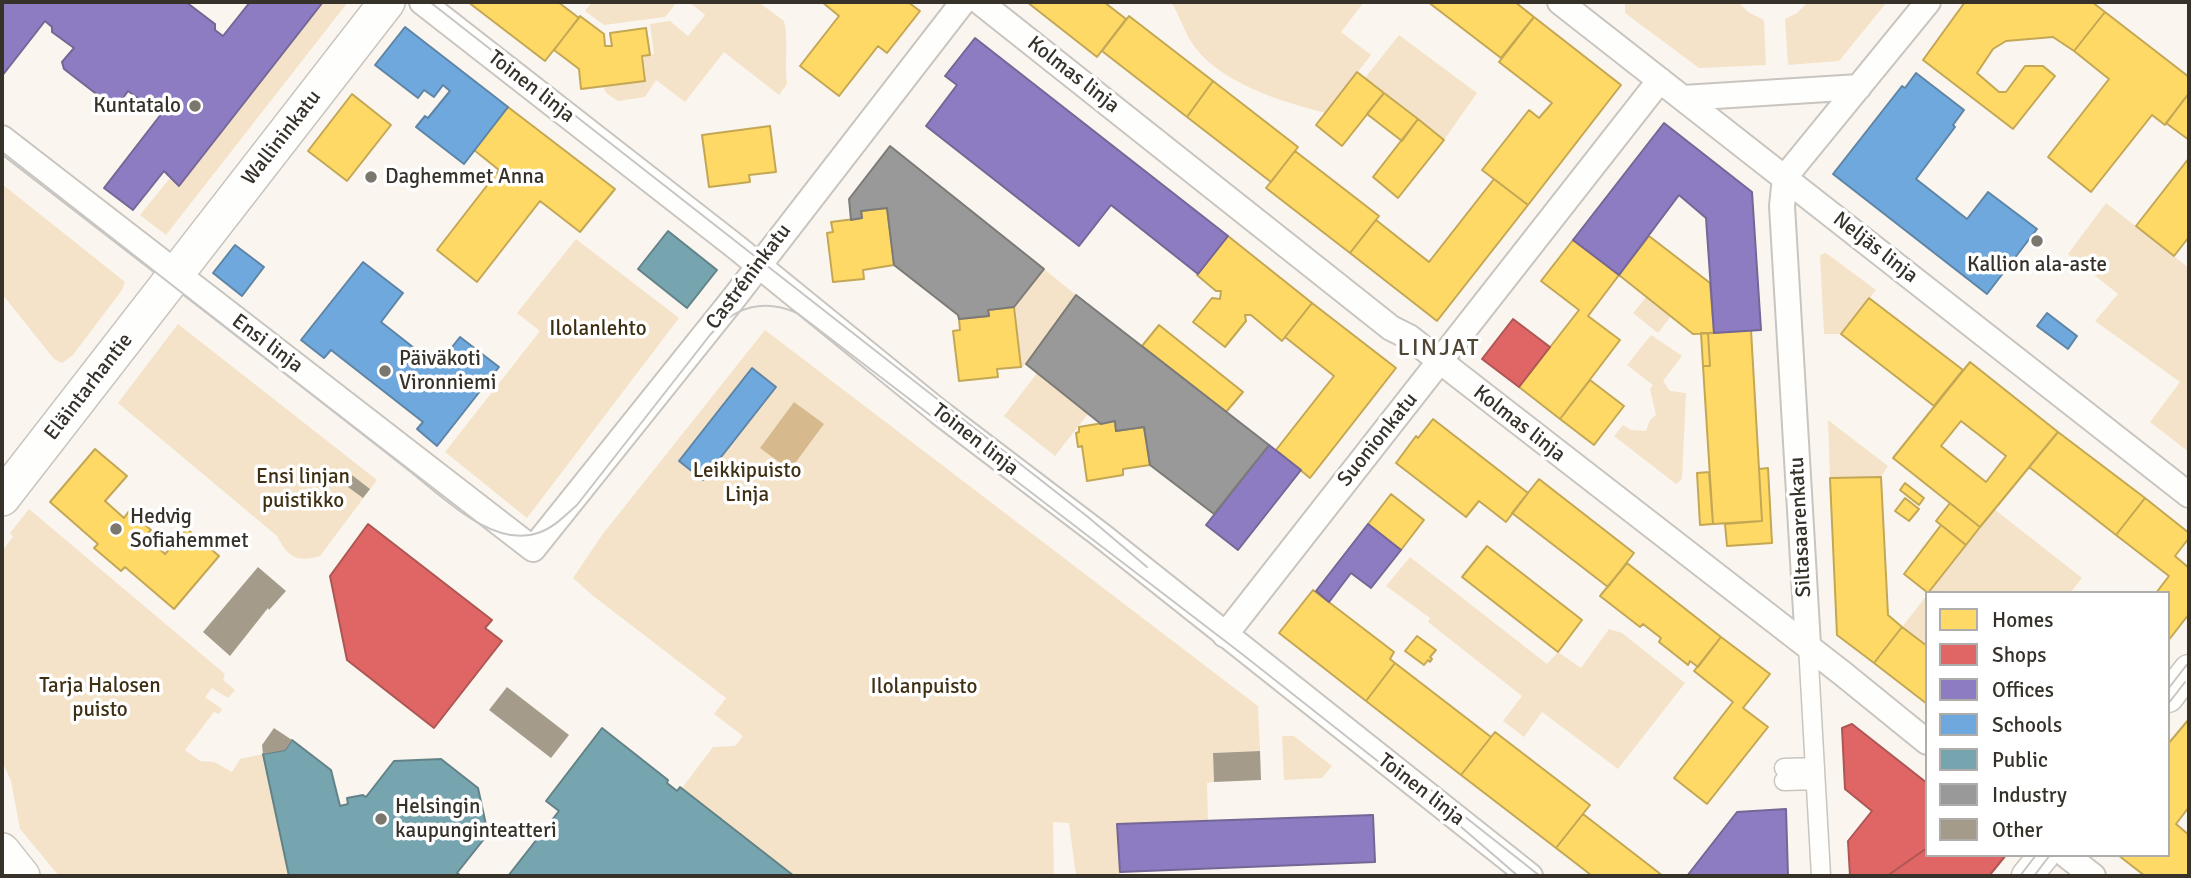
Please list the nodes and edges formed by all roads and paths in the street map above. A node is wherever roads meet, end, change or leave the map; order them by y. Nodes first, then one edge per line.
1 (387, 2) edge
2 (422, 2) edge
3 (963, 2) edge
4 (979, 2) edge
5 (1560, 2) edge
6 (1927, 2) edge
7 (1660, 80) junction
8 (1859, 86) junction
9 (1683, 98) junction
10 (2, 138) edge
11 (1786, 177) junction
12 (758, 265) junction
13 (176, 275) junction
14 (1440, 362) junction
15 (2189, 495) edge
16 (2, 499) edge
17 (533, 549) joint
18 (1225, 635) junction
19 (1808, 645) junction
20 (2189, 670) edge
21 (2170, 694) edge
22 (1925, 740) edge
23 (1815, 773) junction
24 (1784, 775) dead end
25 (2, 851) edge
26 (2041, 857) edge
27 (2069, 857) edge
28 (22, 876) edge
29 (1530, 876) edge
30 (1821, 876) edge
31 (2027, 876) edge
32 (2093, 876) edge

1 - 13 main road, Wallininkatu
2 - 12 street, Toinen linja
3 - 12 street, Castréninkatu
4 - 14 street, Kolmas linja
5 - 7 street, Neljäs linja
6 - 8 street
7 - 9 street, Neljäs linja
7 - 14 street, Suonionkatu
8 - 9 street
8 - 11 street
9 - 11 street, Neljäs linja
10 - 13 street, Ensi linja
11 - 15 street, Neljäs linja
11 - 19 street, Siltasaarenkatu
12 - 17 street, Castréninkatu
12 - 18 street, Toinen linja
13 - 16 main road, Eläintarhantie
13 - 17 street, Ensi linja
14 - 18 street, Suonionkatu
14 - 19 street, Kolmas linja
18 - 29 street, Toinen linja
19 - 22 street, Kolmas linja
19 - 23 street, Siltasaarenkatu
20 - 21 street
23 - 24 street
23 - 30 street, Siltasaarenkatu
25 - 28 main road
26 - 31 street
27 - 32 street

